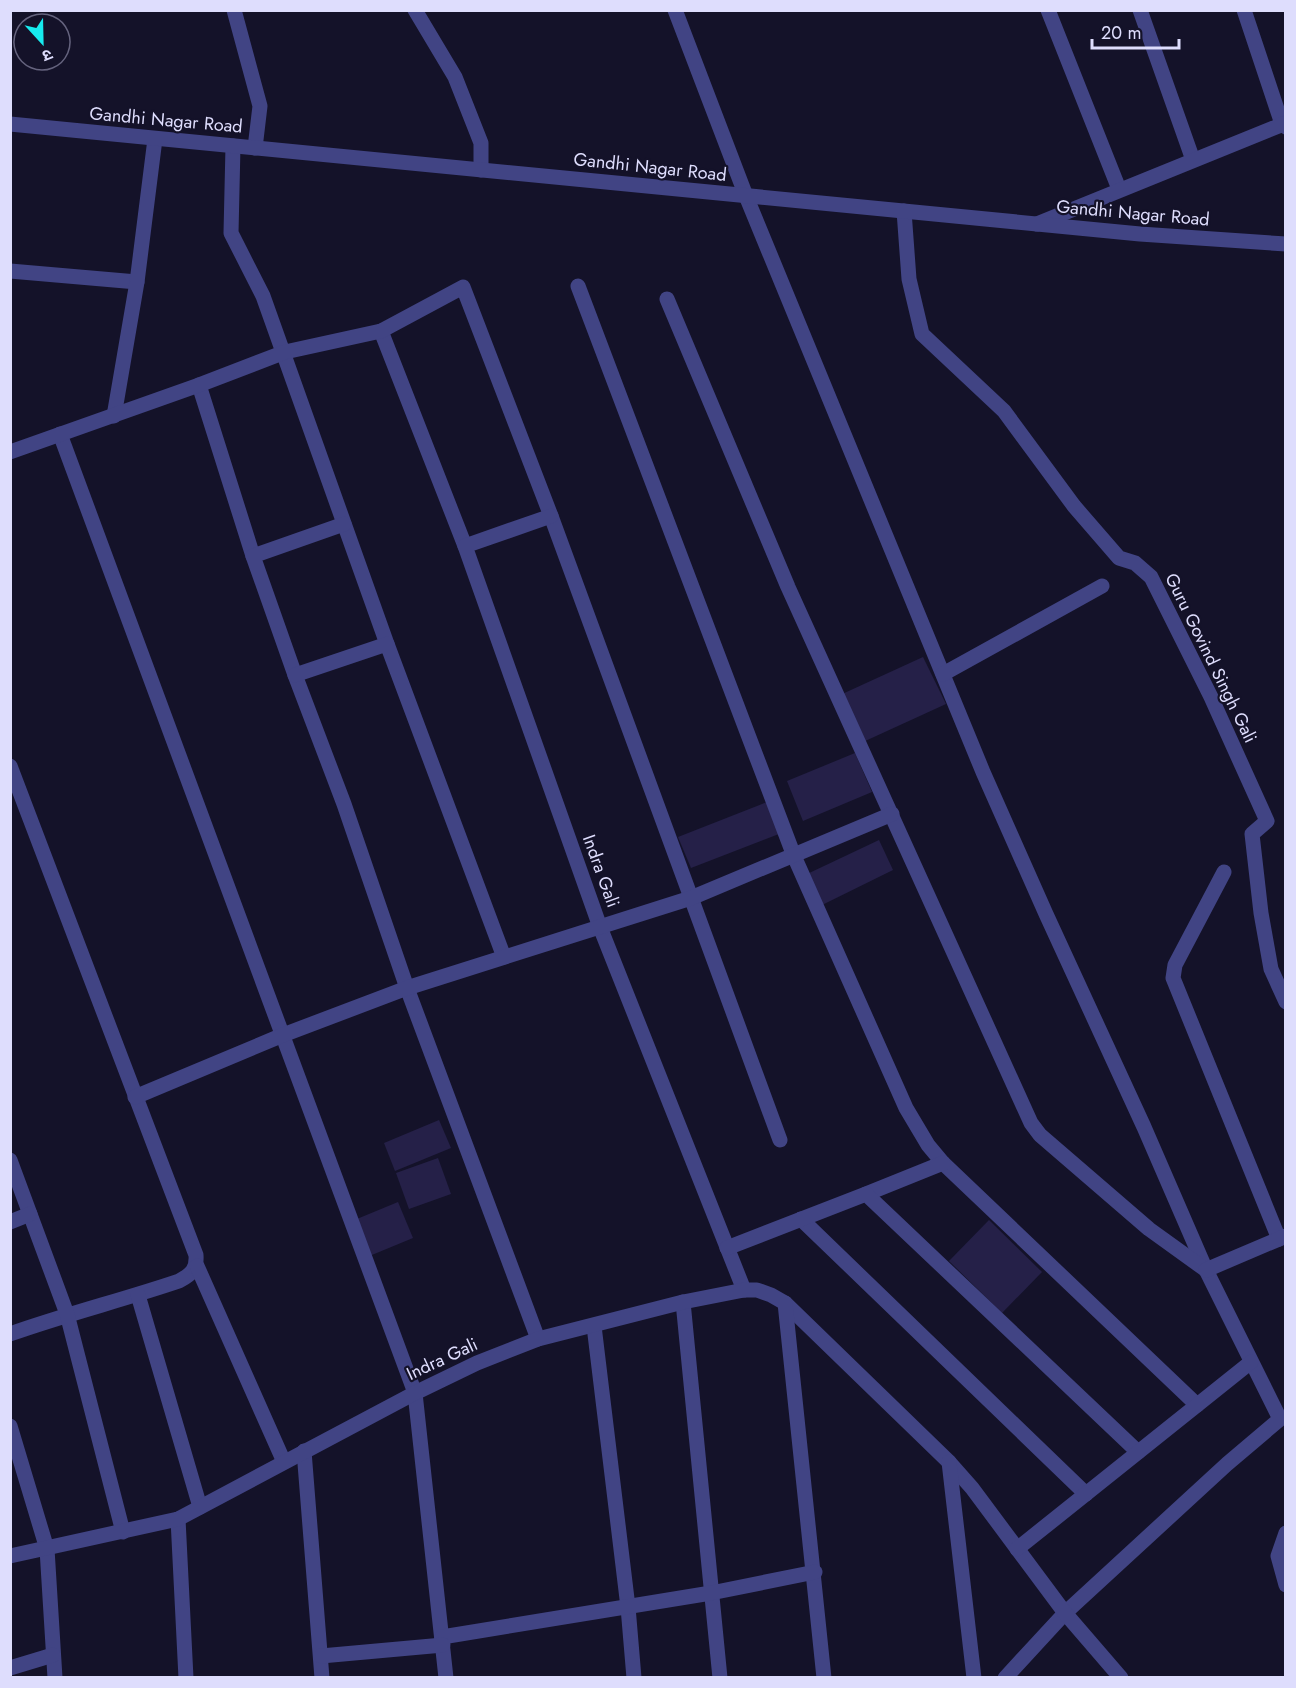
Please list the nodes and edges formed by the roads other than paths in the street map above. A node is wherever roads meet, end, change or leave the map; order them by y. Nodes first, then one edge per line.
1 (234, 10) edge
2 (415, 10) edge
3 (675, 10) edge
4 (1048, 10) edge
5 (1140, 10) edge
6 (1244, 10) edge
7 (10, 124) edge
8 (1284, 125) edge
9 (154, 139) junction
10 (233, 146) junction
11 (255, 148) junction
12 (1193, 160) junction
13 (481, 170) junction
14 (1119, 189) junction
15 (746, 196) junction
16 (904, 211) junction
17 (1037, 224) junction
18 (1286, 244) edge
19 (10, 271) edge
20 (137, 282) junction
21 (578, 286) dead end
22 (667, 299) dead end
23 (381, 331) junction
24 (285, 352) junction
25 (199, 385) junction
26 (114, 416) junction
27 (60, 434) junction
28 (10, 452) edge
29 (551, 516) junction
30 (344, 524) junction
31 (465, 546) junction
32 (253, 556) junction
33 (1102, 586) dead end
34 (387, 644) junction
35 (943, 674) junction
36 (295, 675) junction
37 (10, 766) edge
38 (891, 814) junction
39 (794, 856) junction
40 (1224, 872) dead end
41 (691, 898) junction
42 (600, 927) junction
43 (504, 957) junction
44 (406, 988) junction
45 (1286, 1002) edge
46 (283, 1035) junction
47 (135, 1096) junction
48 (780, 1140) dead end
49 (10, 1160) edge
50 (943, 1163) junction
51 (866, 1194) junction
52 (30, 1214) junction
53 (801, 1219) junction
54 (10, 1222) edge
55 (1282, 1238) edge
56 (727, 1248) junction
57 (196, 1266) junction
58 (1206, 1270) junction
59 (751, 1290) junction
60 (138, 1295) junction
61 (683, 1302) junction
62 (785, 1303) junction
63 (67, 1314) junction
64 (594, 1326) junction
65 (10, 1334) edge
66 (538, 1339) junction
67 (1251, 1362) junction
68 (415, 1393) junction
69 (1197, 1405) junction
70 (1283, 1425) edge
71 (10, 1426) edge
72 (304, 1451) junction
73 (1138, 1452) junction
74 (284, 1462) junction
75 (949, 1462) junction
76 (1086, 1494) junction
77 (200, 1507) junction
78 (178, 1519) junction
79 (123, 1532) junction
80 (1286, 1533) edge
81 (47, 1549) junction
82 (1017, 1549) junction
83 (10, 1556) edge
84 (815, 1572) junction
85 (1286, 1586) edge
86 (711, 1593) junction
87 (628, 1607) junction
88 (1065, 1613) junction
89 (442, 1642) junction
90 (54, 1655) junction
91 (321, 1656) junction
92 (10, 1668) edge
93 (55, 1677) edge
94 (186, 1677) edge
95 (322, 1677) edge
96 (446, 1677) edge
97 (634, 1677) edge
98 (720, 1677) edge
99 (824, 1677) edge
100 (974, 1677) edge
101 (1005, 1677) edge
102 (1121, 1677) edge

1 - 11 street
2 - 13 street
3 - 15 street
4 - 14 street
5 - 12 street
6 - 8 street
7 - 9 street, Gandhi Nagar Road
8 - 12 street
9 - 10 street, Gandhi Nagar Road
9 - 20 street
10 - 11 street, Gandhi Nagar Road
10 - 24 street
11 - 13 street, Gandhi Nagar Road
12 - 14 street
13 - 15 street, Gandhi Nagar Road
14 - 17 street
15 - 16 street, Gandhi Nagar Road
15 - 35 street
16 - 17 street, Gandhi Nagar Road
16 - 45 street, Guru Govind Singh Gali
17 - 18 street, Gandhi Nagar Road
19 - 20 street
20 - 26 street
21 - 39 street
22 - 38 street
23 - 24 street
23 - 29 street
23 - 31 street, Indra Gali
24 - 25 street
24 - 30 street
25 - 26 street
25 - 32 street
26 - 27 street
27 - 28 street
27 - 46 street
29 - 31 street
29 - 41 street
30 - 32 street
30 - 34 street
31 - 42 street, Indra Gali
32 - 36 street
33 - 35 street
34 - 36 street
34 - 43 street
35 - 58 street
36 - 44 street
37 - 47 street
38 - 39 street
38 - 58 street
39 - 41 street
39 - 50 street
40 - 55 street
41 - 42 street
41 - 48 street
42 - 43 street
42 - 56 street, Indra Gali
43 - 44 street
44 - 46 street
44 - 66 street
46 - 47 street
46 - 68 street
47 - 57 street
49 - 52 street
50 - 51 street
50 - 69 street
51 - 53 street
51 - 73 street
52 - 54 street
52 - 63 street
53 - 56 street
53 - 76 street
55 - 58 street
56 - 59 street, Indra Gali
57 - 60 street
57 - 74 street
58 - 67 street
59 - 61 street, Indra Gali
59 - 62 street
60 - 63 street
60 - 77 street
61 - 64 street, Indra Gali
61 - 86 street
62 - 75 street
62 - 84 street
63 - 65 street
63 - 79 street
64 - 66 street, Indra Gali
64 - 87 street
66 - 68 street, Indra Gali
67 - 69 street
67 - 70 street
68 - 72 street, Indra Gali
68 - 89 street
69 - 73 street
70 - 88 street
71 - 81 street
72 - 74 street, Indra Gali
72 - 91 street
73 - 76 street
74 - 77 street, Indra Gali
75 - 82 street
75 - 100 street
76 - 82 street
77 - 78 street, Indra Gali
78 - 79 street, Indra Gali
78 - 94 street
79 - 81 street, Indra Gali
80 - 85 street
81 - 83 street, Indra Gali
81 - 90 street
82 - 88 street
84 - 86 street
84 - 99 street
86 - 87 street
86 - 98 street
87 - 89 street
87 - 97 street
88 - 101 street
88 - 102 street
89 - 91 street
89 - 96 street
90 - 92 street
90 - 93 street
91 - 95 street

